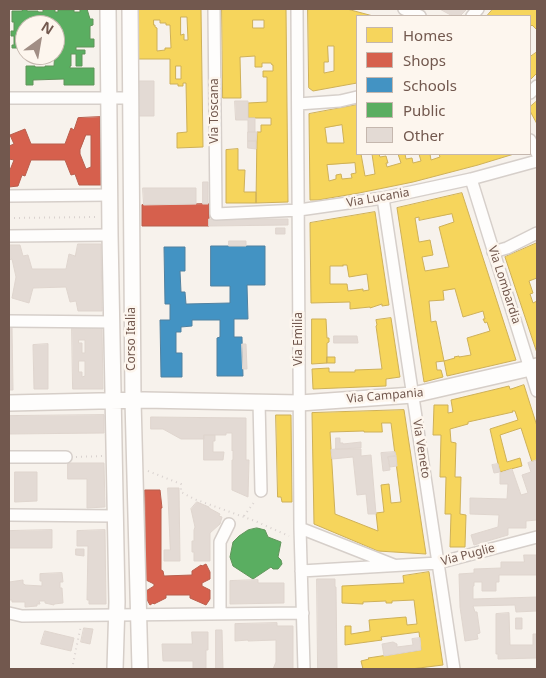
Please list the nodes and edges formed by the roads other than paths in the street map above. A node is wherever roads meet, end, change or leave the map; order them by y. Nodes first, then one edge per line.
1 (108, 9) edge
2 (130, 9) edge
3 (214, 9) edge
4 (298, 9) edge
5 (404, 9) edge
6 (418, 15) edge
7 (356, 97) edge
8 (9, 98) edge
9 (109, 98) junction
10 (131, 98) junction
11 (298, 104) junction
12 (531, 142) edge
13 (537, 153) edge
14 (537, 161) edge
15 (471, 179) junction
16 (110, 195) junction
17 (9, 196) edge
18 (382, 198) junction
19 (299, 210) junction
20 (216, 214) joint
21 (537, 233) edge
22 (110, 235) junction
23 (9, 236) edge
24 (493, 252) junction
25 (9, 321) edge
26 (112, 322) junction
27 (533, 367) edge
28 (537, 391) edge
29 (413, 395) junction
30 (133, 400) junction
31 (113, 401) junction
32 (259, 401) junction
33 (9, 403) edge
34 (300, 403) junction
35 (9, 457) edge
36 (66, 457) road end
37 (261, 491) road end
38 (9, 515) edge
39 (115, 516) junction
40 (229, 524) dead end
41 (300, 528) junction
42 (537, 537) edge
43 (438, 563) junction
44 (398, 566) junction
45 (301, 571) junction
46 (9, 613) edge
47 (303, 613) junction
48 (220, 614) junction
49 (116, 615) junction
50 (139, 615) junction
51 (115, 669) edge
52 (140, 669) edge
53 (304, 669) edge
54 (454, 669) edge

1 - 9 street, Corso Italia
2 - 10 street, Corso Italia
3 - 20 street, Via Toscana
4 - 11 street, Via Emilia
5 - 6 street
7 - 11 street
8 - 9 street
9 - 10 street
9 - 16 street, Corso Italia
10 - 30 street, Corso Italia
11 - 19 street, Via Emilia
12 - 13 street
14 - 15 street, Via Lucania
15 - 18 street, Via Lucania
15 - 24 street, Via Lombardia
16 - 17 street
16 - 22 street, Corso Italia
18 - 19 street, Via Lucania
18 - 29 street, Via Veneto
19 - 20 street, Via Lucania
19 - 34 street, Via Emilia
21 - 24 street
22 - 23 street
22 - 26 street, Corso Italia
24 - 27 street, Via Lombardia
25 - 26 street
26 - 31 street, Corso Italia
27 - 28 street, Via Lombardia
27 - 29 street, Via Campania
29 - 34 street, Via Campania
29 - 43 street, Via Veneto
30 - 31 street, Via Campania
30 - 32 street, Via Campania
30 - 50 street, Corso Italia
31 - 33 street, Via Campania
31 - 39 street, Corso Italia
32 - 34 street, Via Campania
32 - 37 street
34 - 41 street, Via Emilia
35 - 36 street
38 - 39 street
39 - 49 street, Corso Italia
40 - 48 street
41 - 44 street, Via Puglie
41 - 45 street, Via Emilia
42 - 43 street, Via Puglie
43 - 44 street, Via Puglie
43 - 54 street, Via Veneto
44 - 45 street, Via Puglie
45 - 47 street, Via Emilia
46 - 49 street
47 - 48 street
47 - 53 street, Via Emilia
48 - 50 street
49 - 50 street
49 - 51 street, Corso Italia
50 - 52 street, Corso Italia

